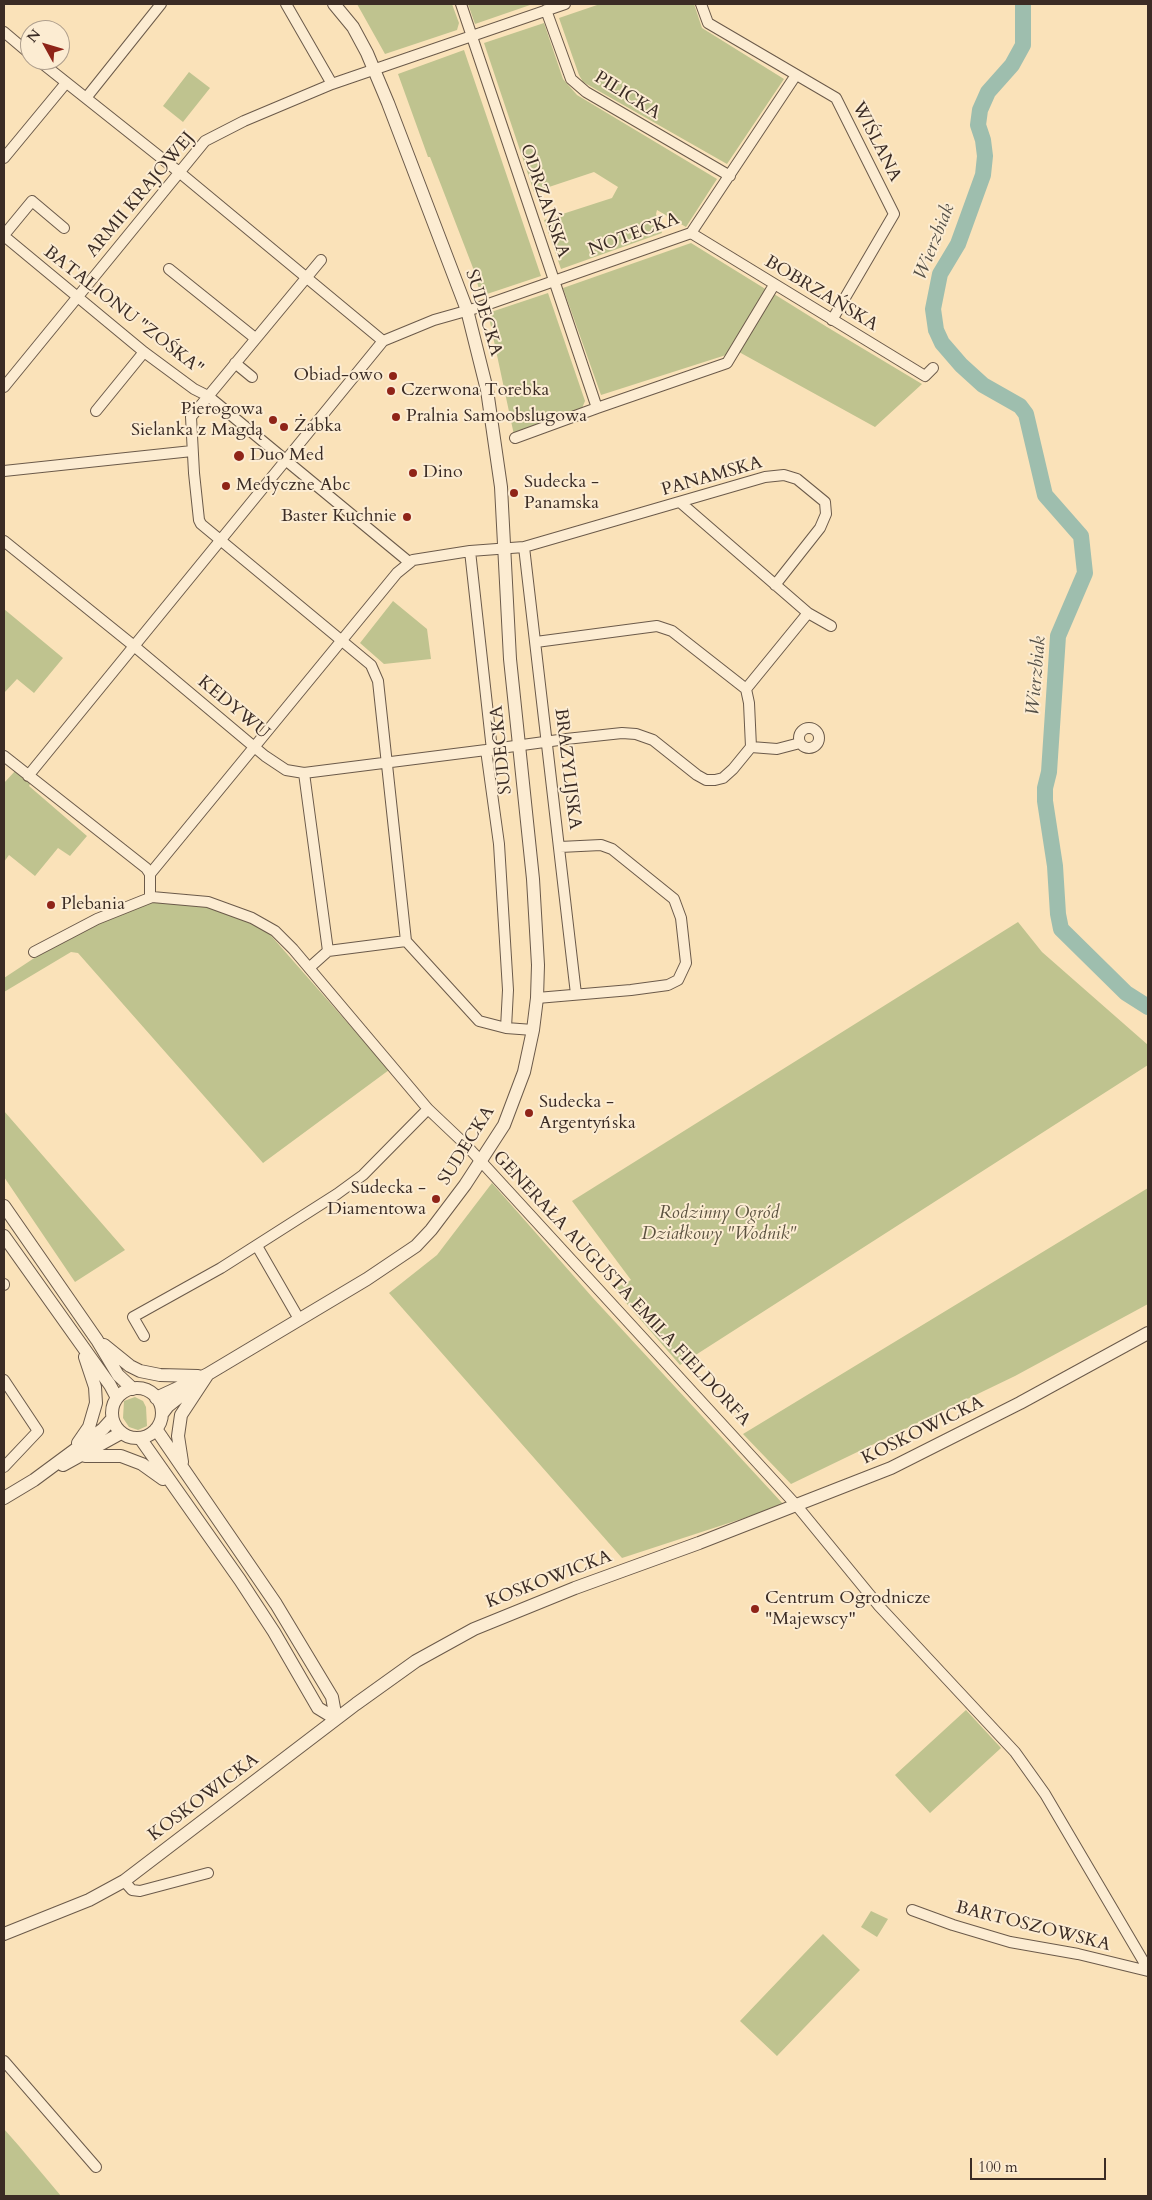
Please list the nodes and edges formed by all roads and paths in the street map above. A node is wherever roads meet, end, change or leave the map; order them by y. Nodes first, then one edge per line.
1 (161, 4) edge
2 (286, 4) edge
3 (334, 4) edge
4 (461, 4) edge
5 (565, 4) edge
6 (701, 4) edge
7 (546, 10) junction
8 (4, 32) edge
9 (471, 36) junction
10 (20, 46) edge
11 (374, 69) junction
12 (50, 70) edge
13 (796, 75) junction
14 (66, 83) junction
15 (332, 84) junction
16 (86, 98) junction
17 (4, 158) edge
18 (179, 172) junction
19 (730, 176) junction
20 (64, 228) dead end
21 (691, 233) junction
22 (4, 235) edge
23 (321, 260) dead end
24 (169, 269) dead end
25 (306, 278) junction
26 (554, 280) junction
27 (774, 285) junction
28 (77, 297) junction
29 (466, 310) junction
30 (832, 320) junction
31 (255, 338) junction
32 (383, 341) junction
33 (144, 352) junction
34 (235, 363) junction
35 (933, 368) dead end
36 (252, 377) dead end
37 (4, 387) edge
38 (208, 396) junction
39 (597, 408) junction
40 (96, 411) dead end
41 (515, 438) dead end
42 (192, 451) junction
43 (285, 460) junction
44 (4, 471) edge
45 (681, 503) junction
46 (221, 540) junction
47 (4, 541) edge
48 (524, 547) junction
49 (505, 549) junction
50 (470, 551) junction
51 (409, 562) junction
52 (775, 585) junction
53 (808, 613) junction
54 (832, 626) dead end
55 (342, 641) junction
56 (536, 642) junction
57 (134, 646) junction
58 (746, 689) junction
59 (546, 742) junction
60 (800, 742) dead end
61 (520, 746) junction
62 (255, 747) junction
63 (751, 747) junction
64 (489, 750) junction
65 (4, 756) edge
66 (387, 762) junction
67 (304, 772) junction
68 (28, 776) junction
69 (560, 847) junction
70 (150, 874) junction
71 (150, 898) junction
72 (406, 941) junction
73 (328, 950) junction
74 (34, 952) dead end
75 (309, 968) junction
76 (576, 994) junction
77 (537, 998) junction
78 (506, 1028) junction
79 (533, 1030) junction
80 (428, 1109) junction
81 (481, 1163) junction
82 (4, 1206) edge
83 (4, 1236) edge
84 (257, 1246) junction
85 (299, 1319) junction
86 (1148, 1332) edge
87 (144, 1336) dead end
88 (97, 1340) junction
89 (83, 1349) junction
90 (208, 1374) junction
91 (4, 1380) edge
92 (132, 1389) junction
93 (117, 1398) junction
94 (156, 1398) junction
95 (162, 1414) junction
96 (112, 1419) junction
97 (156, 1429) junction
98 (121, 1433) junction
99 (140, 1438) junction
100 (77, 1454) junction
101 (182, 1465) junction
102 (4, 1467) edge
103 (171, 1485) junction
104 (4, 1498) edge
105 (797, 1506) junction
106 (332, 1698) junction
107 (356, 1704) junction
108 (318, 1708) junction
109 (336, 1719) junction
110 (312, 1737) junction
111 (208, 1873) dead end
112 (124, 1880) junction
113 (912, 1910) dead end
114 (4, 1934) edge
115 (1148, 1970) edge
116 (4, 2061) edge
117 (96, 2167) dead end

1 - 16 street
2 - 15 street
3 - 11 street, SUDECKA
4 - 9 street, ODRZAŃSKA
5 - 7 street, ARMII KRAJOWEJ
6 - 13 street, WIŚLANA
7 - 9 street, ARMII KRAJOWEJ
7 - 19 street, PILICKA
8 - 10 street
9 - 11 street, ARMII KRAJOWEJ
9 - 26 street, ODRZAŃSKA
11 - 15 street, ARMII KRAJOWEJ
11 - 29 street, SUDECKA
12 - 14 street
13 - 19 street, NOTECKA
13 - 30 street, WIŚLANA
14 - 16 street
14 - 17 street
15 - 18 street, ARMII KRAJOWEJ
16 - 18 street
18 - 25 street
18 - 28 street, ARMII KRAJOWEJ
19 - 21 street, NOTECKA
20 - 22 street, BATALIONU "ZOŚKA"
21 - 26 street, NOTECKA
21 - 27 street, BOBRZAŃSKA
22 - 28 street, BATALIONU "ZOŚKA"
23 - 25 street
24 - 31 street
25 - 31 street
25 - 32 street
26 - 29 street, NOTECKA
26 - 39 street, ODRZAŃSKA
27 - 30 street, BOBRZAŃSKA
27 - 39 street
28 - 33 street, BATALIONU "ZOŚKA"
28 - 37 street, ARMII KRAJOWEJ
29 - 32 street, NOTECKA
29 - 49 street, SUDECKA
30 - 35 street, BOBRZAŃSKA
31 - 34 street
32 - 43 street
33 - 38 street, BATALIONU "ZOŚKA"
33 - 40 street
34 - 36 street
34 - 38 street
38 - 42 street
38 - 43 street, BATALIONU "ZOŚKA"
39 - 41 street
42 - 44 street
42 - 46 street
43 - 46 street
43 - 51 street, BATALIONU "ZOŚKA"
45 - 48 street, PANAMSKA
45 - 52 street
45 - 52 street, PANAMSKA
46 - 55 street
46 - 57 street
47 - 57 street, KEDYWU
48 - 49 street, PANAMSKA
48 - 56 street, BRAZYLIJSKA
49 - 50 street, PANAMSKA
49 - 61 street, SUDECKA
50 - 51 street, PANAMSKA
50 - 64 street
51 - 55 street
52 - 53 street
53 - 54 street
53 - 58 street
55 - 62 street
55 - 66 street
56 - 58 street
56 - 59 street, BRAZYLIJSKA
57 - 62 street, KEDYWU
57 - 68 street
58 - 63 street
59 - 61 street, KEDYWU
59 - 63 street, KEDYWU
59 - 69 street, BRAZYLIJSKA
60 - 63 street
61 - 64 street, KEDYWU
61 - 77 street, SUDECKA
62 - 67 street, KEDYWU
62 - 70 street
64 - 66 street, KEDYWU
64 - 78 street
65 - 68 street
66 - 67 street, KEDYWU
66 - 72 street
67 - 73 street
68 - 70 street
69 - 76 street, BRAZYLIJSKA
69 - 76 street
70 - 71 street
71 - 74 street, GENERAŁA AUGUSTA EMILA FIELDORFA
71 - 75 street, GENERAŁA AUGUSTA EMILA FIELDORFA
72 - 73 street
72 - 78 street
73 - 75 street
75 - 80 street, GENERAŁA AUGUSTA EMILA FIELDORFA
76 - 77 street
77 - 79 street, SUDECKA
78 - 79 street
79 - 81 street, SUDECKA
80 - 81 street, GENERAŁA AUGUSTA EMILA FIELDORFA
80 - 84 street
81 - 85 street, SUDECKA
81 - 105 street, GENERAŁA AUGUSTA EMILA FIELDORFA
82 - 88 street
83 - 89 street
84 - 85 street
84 - 87 street
85 - 90 street, SUDECKA
86 - 105 street, KOSKOWICKA
88 - 90 street
88 - 92 street
89 - 93 street
89 - 100 street
90 - 94 street, SUDECKA
90 - 95 street, SUDECKA
90 - 101 street
91 - 102 street
92 - 93 street
92 - 94 street
93 - 96 street
94 - 95 street
95 - 97 street
96 - 98 street
96 - 100 street
97 - 99 street
97 - 101 street
98 - 99 street
98 - 100 street
99 - 103 street
100 - 103 street
100 - 104 street
101 - 106 street
103 - 108 street
105 - 107 street, KOSKOWICKA
105 - 115 street, GENERAŁA AUGUSTA EMILA FIELDORFA
106 - 107 street
106 - 109 street
107 - 109 street, KOSKOWICKA
108 - 109 street
108 - 110 street
109 - 110 street, KOSKOWICKA
110 - 112 street, KOSKOWICKA
111 - 112 street
112 - 114 street, KOSKOWICKA
113 - 115 street, BARTOSZOWSKA
116 - 117 street

